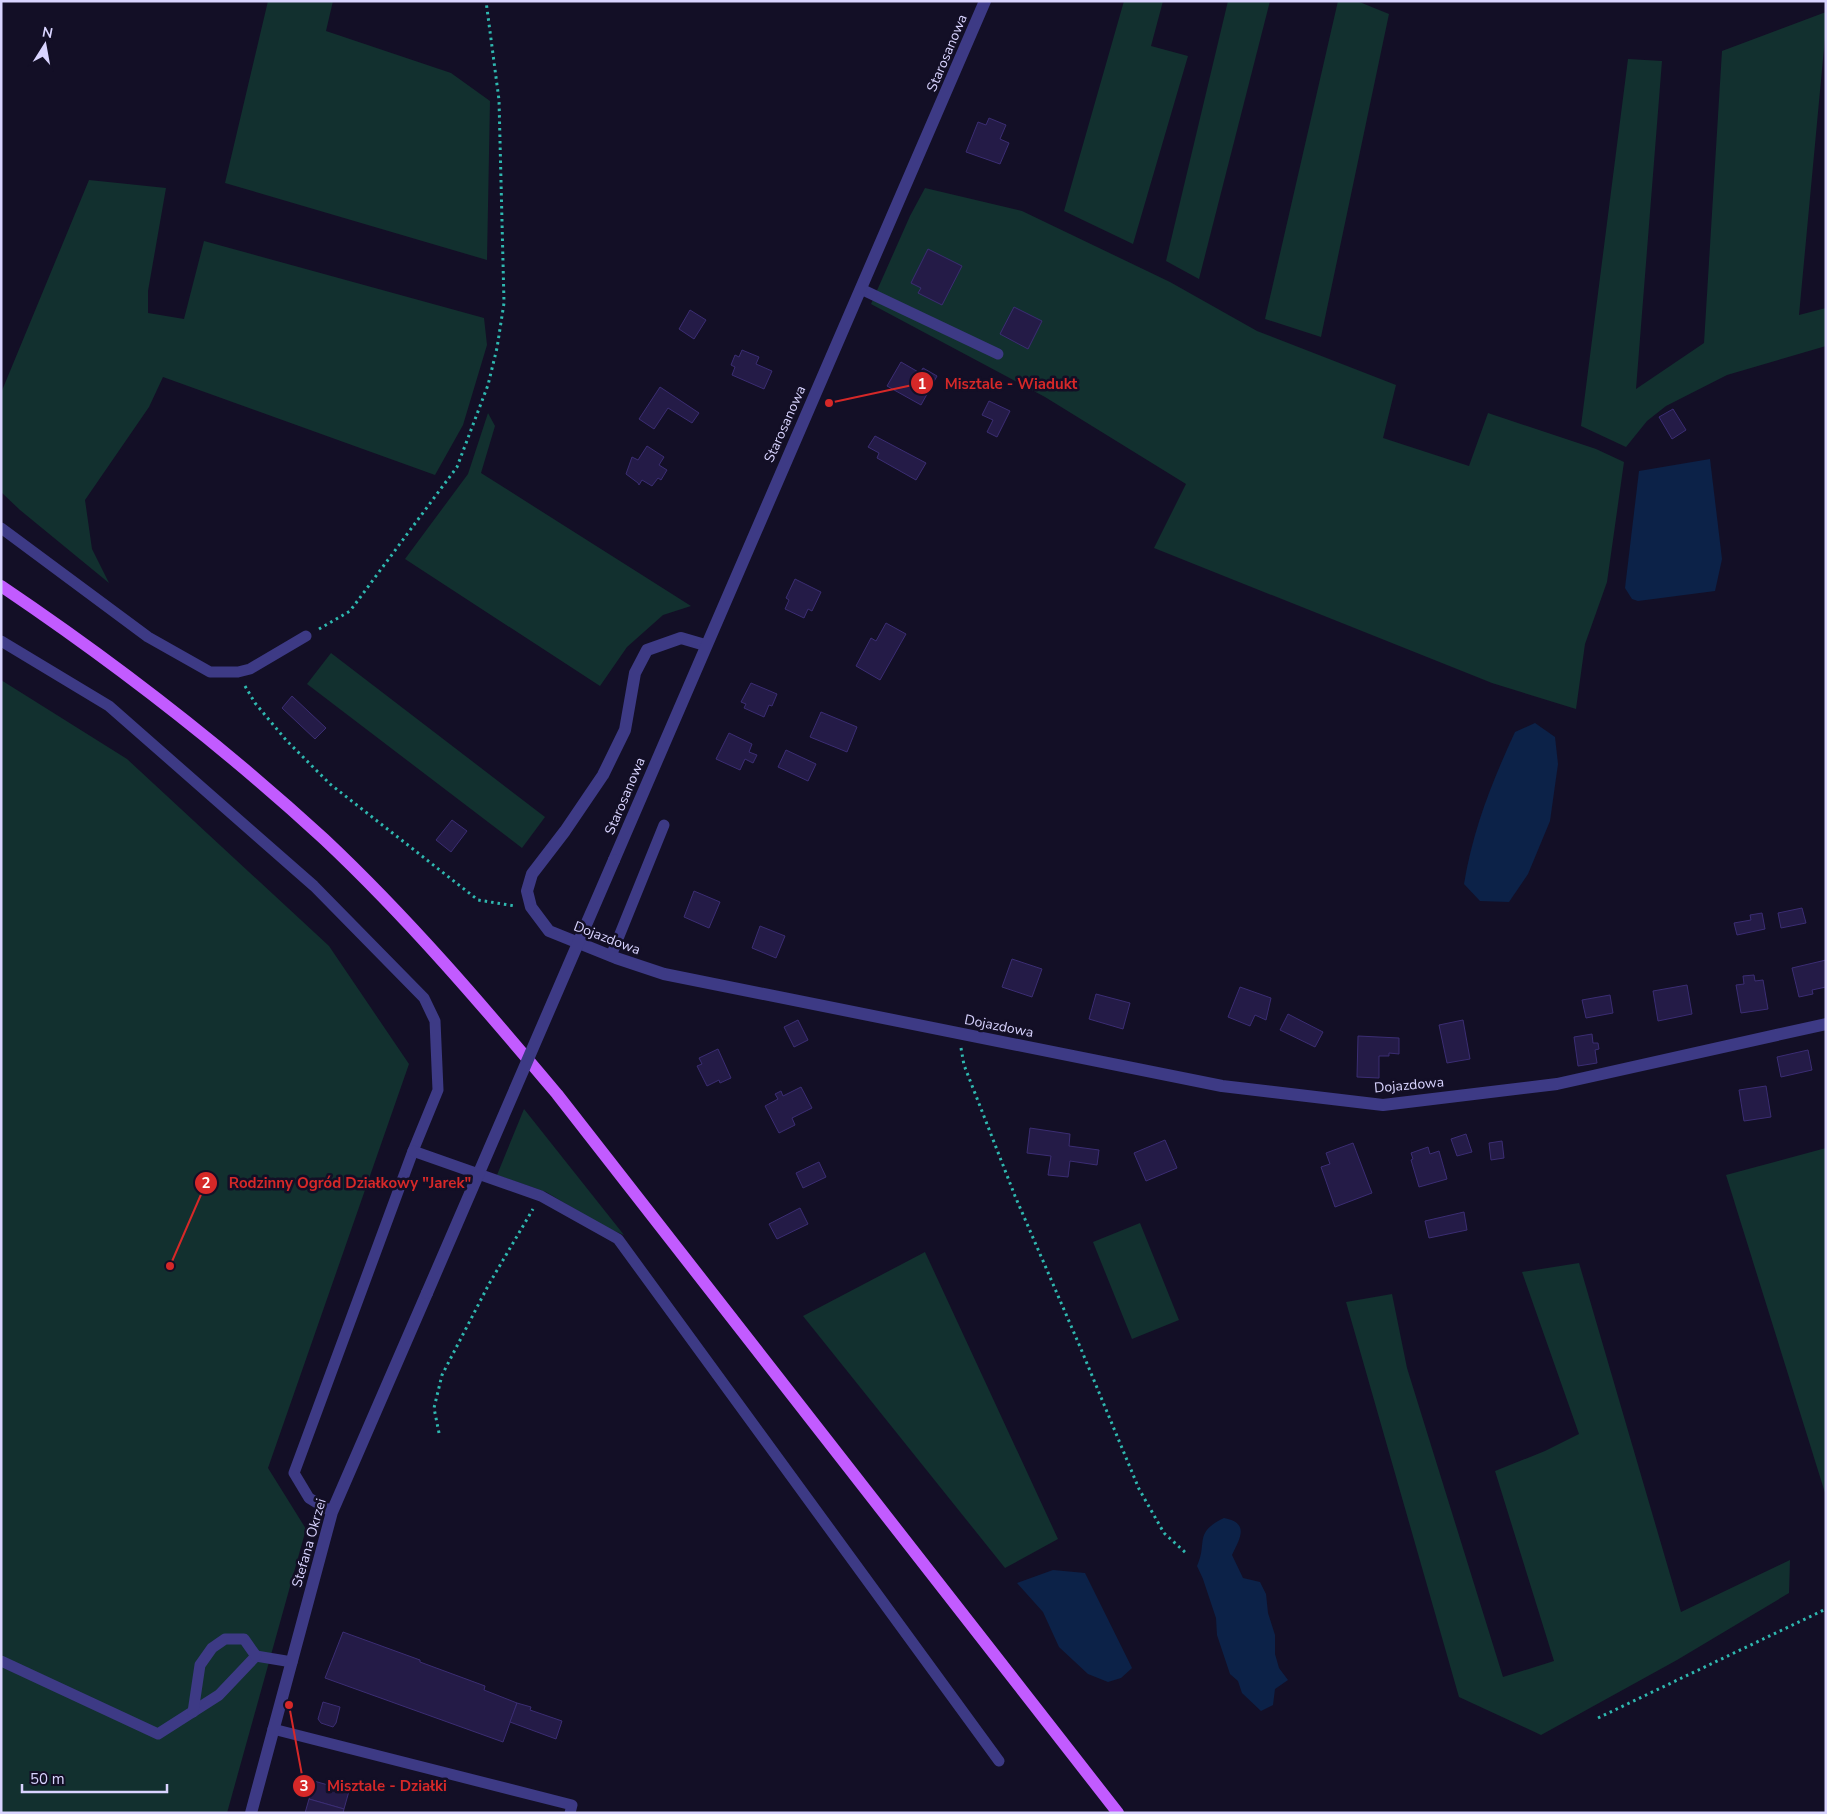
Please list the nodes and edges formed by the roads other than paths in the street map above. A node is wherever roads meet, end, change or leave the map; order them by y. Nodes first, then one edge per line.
1 (985, 1) edge
2 (861, 289) junction
3 (998, 354) dead end
4 (1, 528) edge
5 (1, 586) edge
6 (306, 636) road end
7 (1, 641) edge
8 (705, 645) junction
9 (664, 825) dead end
10 (611, 956) junction
11 (1826, 1024) edge
12 (414, 1151) junction
13 (427, 1293) joint
14 (332, 1512) junction
15 (256, 1656) junction
16 (1, 1661) edge
17 (292, 1662) junction
18 (193, 1712) junction
19 (274, 1729) junction
20 (999, 1761) dead end
21 (251, 1813) edge
22 (570, 1813) edge
23 (1118, 1813) edge

1 - 2 street, Starosanowa
2 - 3 lane
2 - 8 street, Starosanowa
4 - 6 lane
5 - 23 main road
7 - 12 lane
8 - 10 street, Dojazdowa
8 - 13 street, Starosanowa, bridge
9 - 10 lane
10 - 11 street, Dojazdowa
12 - 14 lane
12 - 20 lane
13 - 14 street, Stefana Okrzei
14 - 17 street, Stefana Okrzei
15 - 17 lane
15 - 18 lane
15 - 18 lane
16 - 18 lane
17 - 19 street, Stefana Okrzei
19 - 21 street, Stefana Okrzei
19 - 22 lane

